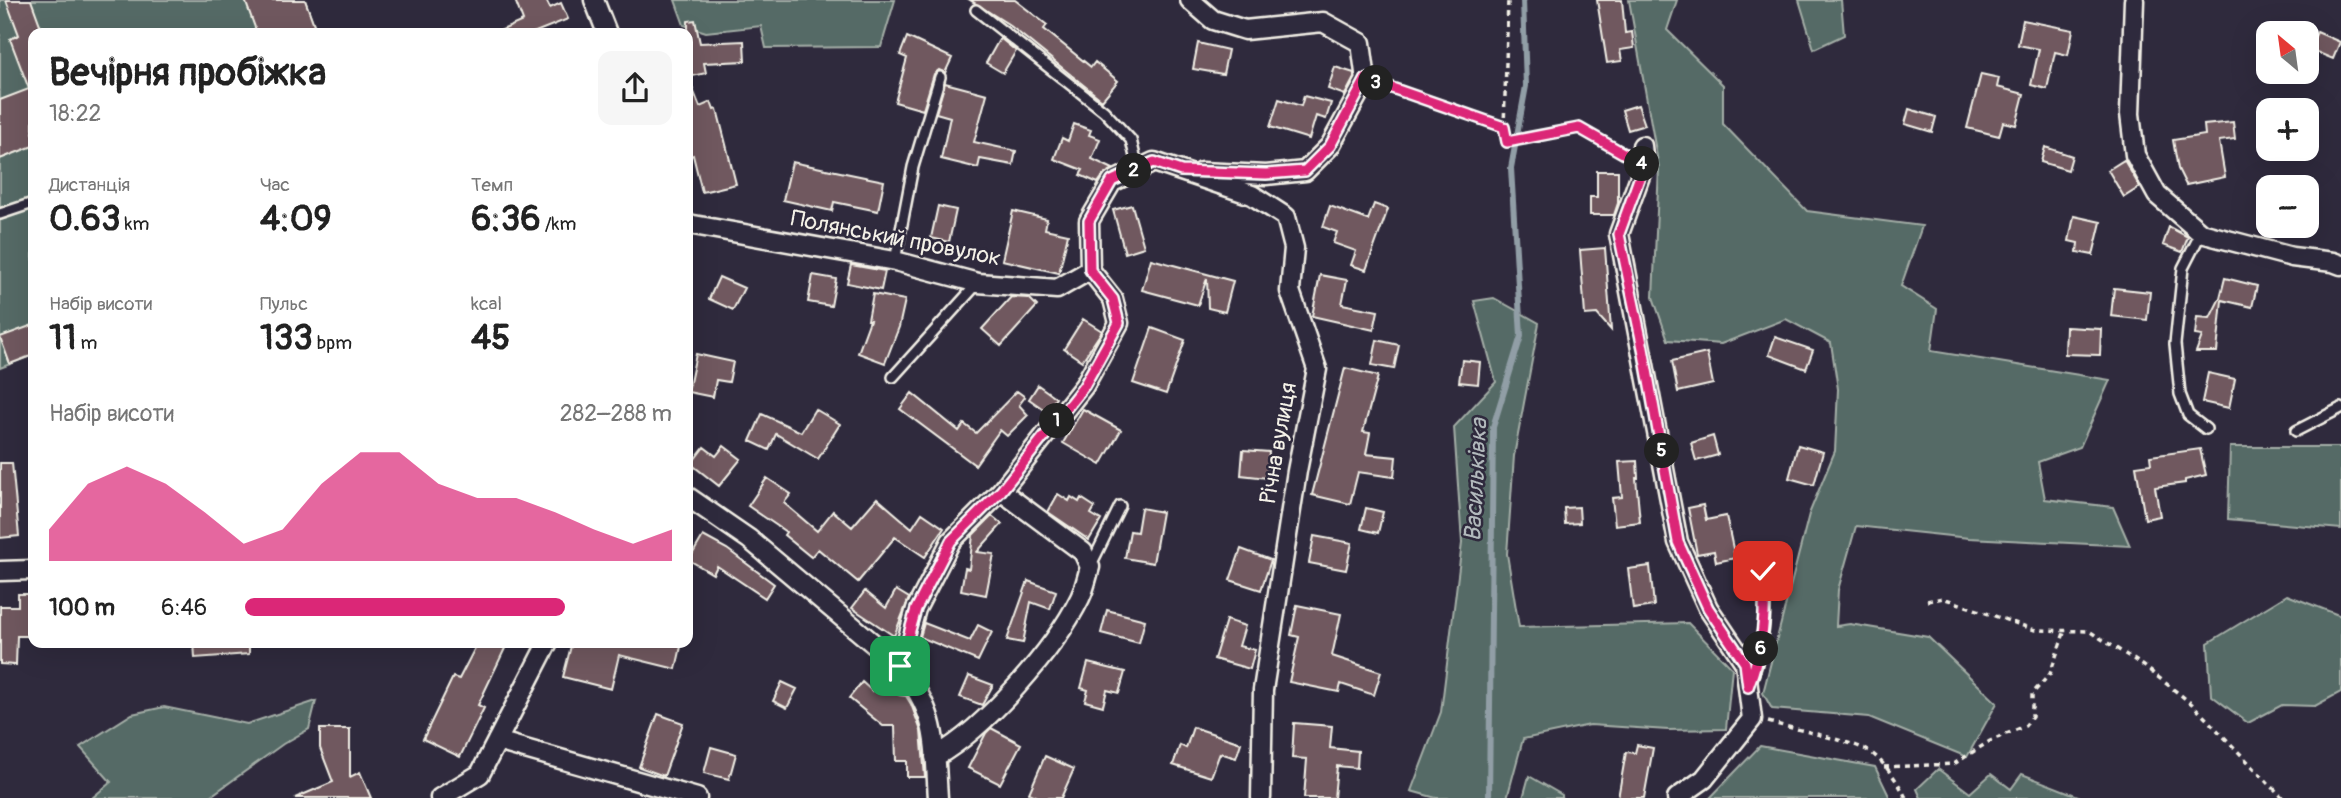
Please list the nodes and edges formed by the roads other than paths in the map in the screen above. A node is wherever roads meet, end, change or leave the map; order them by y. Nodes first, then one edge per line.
1 (594, 0) edge
2 (1190, 0) edge
3 (2134, 0) edge
4 (976, 10) dead end
5 (605, 28) edge
6 (940, 77) dead end
7 (1642, 146) dead end
8 (1138, 169) junction
9 (1181, 171) junction
10 (28, 205) edge
11 (0, 214) edge
12 (693, 225) edge
13 (2202, 233) junction
14 (895, 261) junction
15 (2341, 265) edge
16 (1090, 270) junction
17 (978, 283) junction
18 (892, 377) dead end
19 (2341, 408) edge
20 (2206, 429) dead end
21 (2296, 431) dead end
22 (1001, 491) junction
23 (693, 500) edge
24 (1120, 506) dead end
25 (1090, 566) junction
26 (28, 570) edge
27 (0, 571) edge
28 (1763, 571) dead end
29 (545, 648) edge
30 (900, 666) junction
31 (1748, 687) junction
32 (498, 741) junction
33 (935, 757) junction
34 (440, 798) edge
35 (697, 798) edge
36 (938, 798) edge
37 (1261, 798) edge
38 (1677, 798) edge

1 - 5 street
2 - 9 street
3 - 13 street
4 - 8 lane
6 - 14 lane
7 - 31 street
8 - 9 street, Річна вулиця
8 - 16 street, Річна вулиця
9 - 37 street, Річна вулиця
10 - 11 lane
12 - 14 street, Полянський провулок
13 - 15 street
13 - 20 lane
14 - 17 street, Полянський провулок
16 - 17 street, Полянський провулок
16 - 22 street
17 - 18 lane
19 - 21 lane
22 - 25 street
22 - 30 street
23 - 30 street
24 - 25 lane
25 - 33 street
26 - 27 street
28 - 31 lane
29 - 32 street
30 - 33 street
31 - 38 street
32 - 34 street
32 - 35 street
33 - 36 street

